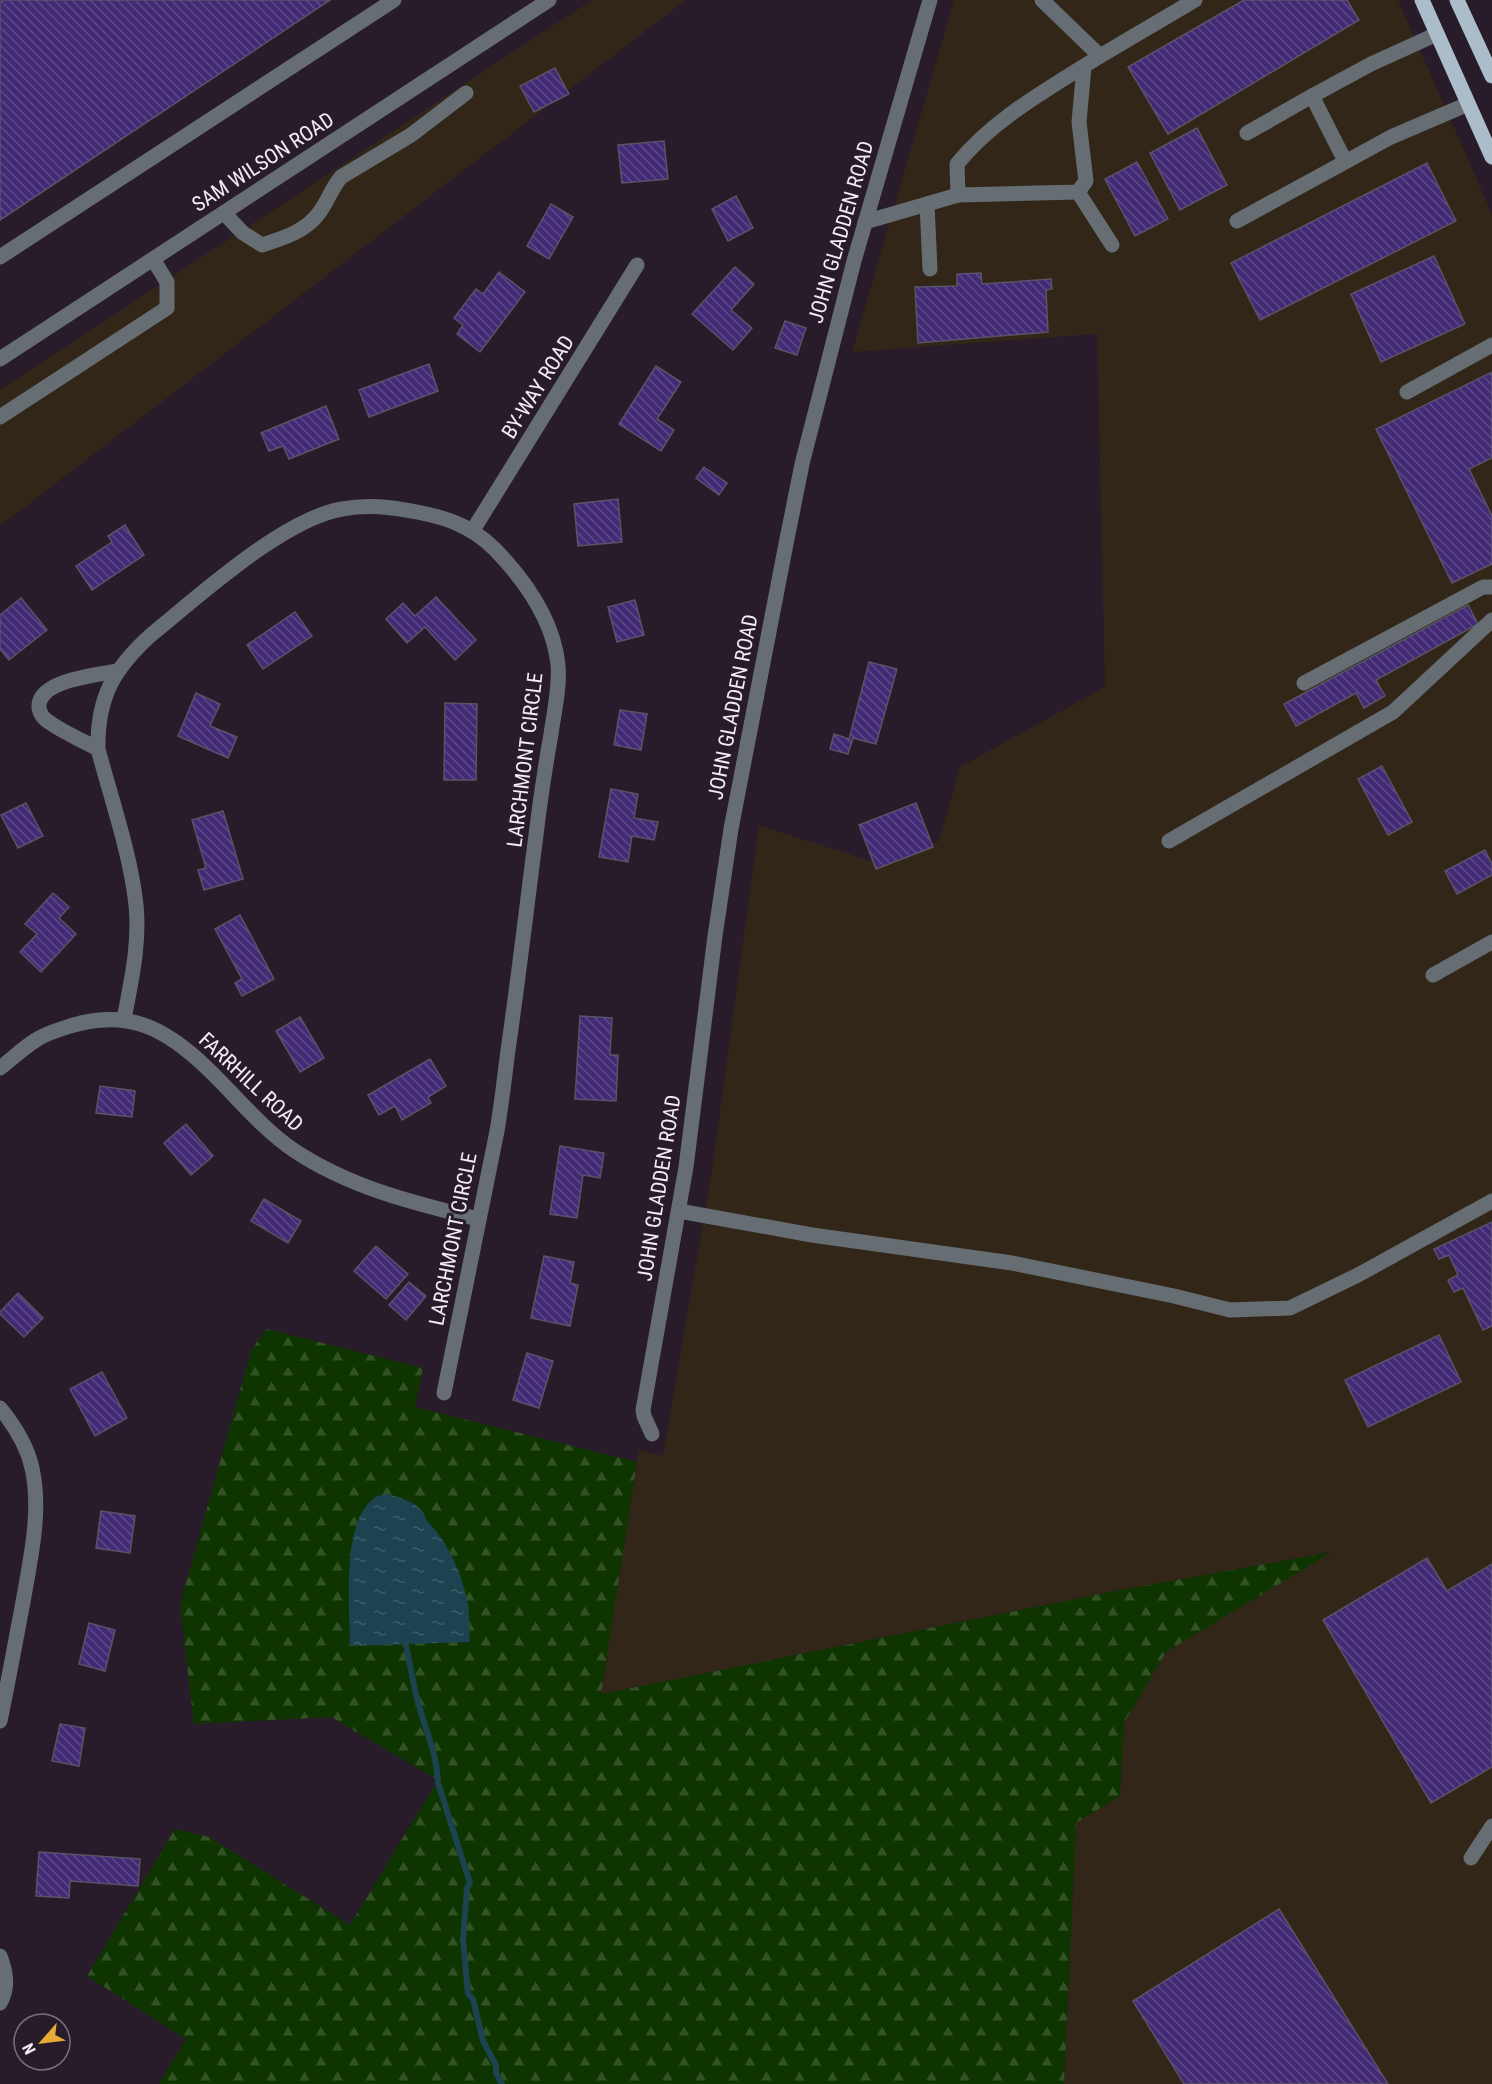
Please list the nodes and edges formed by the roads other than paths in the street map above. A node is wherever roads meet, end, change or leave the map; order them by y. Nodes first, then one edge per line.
1 (394, 0) edge
2 (549, 0) edge
3 (930, 0) edge
4 (1042, 0) edge
5 (1195, 0) edge
6 (1422, 0) edge
7 (1456, 0) edge
8 (1437, 34) junction
9 (1100, 56) junction
10 (1084, 67) junction
11 (1492, 76) edge
12 (466, 93) dead end
13 (1312, 96) junction
14 (1468, 104) junction
15 (1247, 133) dead end
16 (1492, 157) edge
17 (1345, 161) junction
18 (1078, 192) junction
19 (958, 195) junction
20 (927, 204) junction
21 (224, 213) junction
22 (1237, 221) dead end
23 (865, 222) junction
24 (1112, 245) dead end
25 (0, 257) edge
26 (153, 260) junction
27 (637, 265) dead end
28 (930, 269) dead end
29 (1492, 345) edge
30 (0, 359) edge
31 (1407, 392) dead end
32 (0, 417) edge
33 (473, 530) junction
34 (1492, 587) edge
35 (1492, 620) edge
36 (116, 671) junction
37 (1304, 682) dead end
38 (98, 749) junction
39 (1169, 841) dead end
40 (1492, 942) edge
41 (1433, 975) dead end
42 (124, 1019) junction
43 (0, 1068) edge
44 (1492, 1201) edge
45 (679, 1211) junction
46 (478, 1219) junction
47 (444, 1393) dead end
48 (0, 1408) edge
49 (652, 1434) dead end
50 (0, 1721) edge
51 (1492, 1826) edge
52 (1471, 1858) dead end
53 (0, 1956) edge
54 (0, 2003) edge

1 - 25 street
2 - 21 street, SAM WILSON ROAD
3 - 23 street, JOHN GLADDEN ROAD
4 - 9 street
5 - 9 street
6 - 8 main road
7 - 11 main road
8 - 13 street
8 - 14 main road
9 - 10 street
10 - 18 street
10 - 19 street
12 - 21 street
13 - 15 street
13 - 17 street
14 - 16 main road
14 - 17 street
17 - 22 street
18 - 19 street
18 - 24 street
19 - 20 street
20 - 23 street
20 - 28 street
21 - 26 street, SAM WILSON ROAD
23 - 45 street, JOHN GLADDEN ROAD
26 - 30 street, SAM WILSON ROAD
26 - 32 street
27 - 33 street, BY-WAY ROAD
29 - 31 street
33 - 36 street, LARCHMONT CIRCLE
33 - 46 street, LARCHMONT CIRCLE
34 - 37 street
35 - 39 street
36 - 38 street, LARCHMONT CIRCLE
36 - 38 street
38 - 42 street, LARCHMONT CIRCLE
40 - 41 street
42 - 43 street, FARRHILL ROAD
42 - 46 street, FARRHILL ROAD
44 - 45 street
45 - 49 street, JOHN GLADDEN ROAD
46 - 47 street, LARCHMONT CIRCLE
48 - 50 street
51 - 52 street
53 - 54 street

